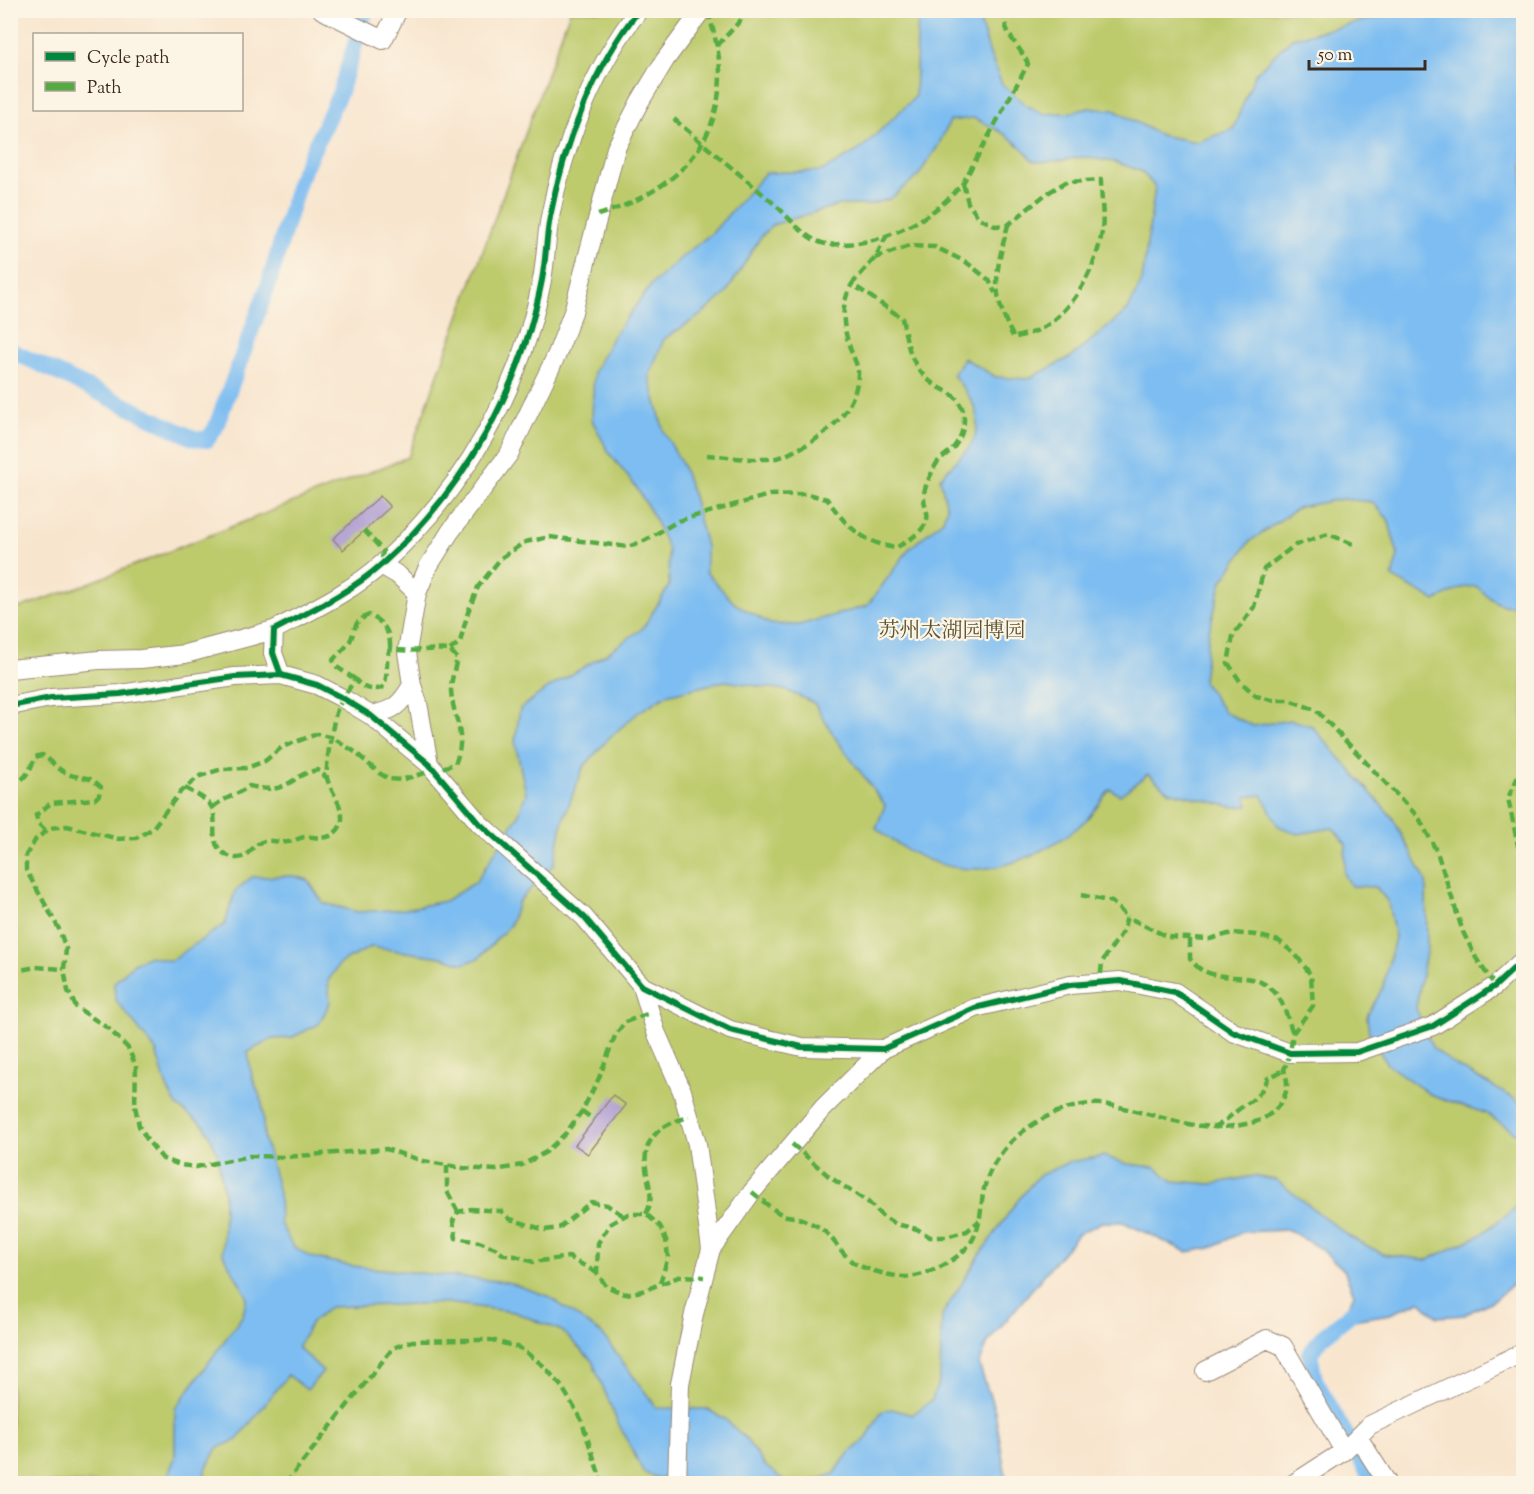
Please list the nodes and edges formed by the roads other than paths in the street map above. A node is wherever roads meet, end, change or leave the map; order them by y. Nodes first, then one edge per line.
1 (322, 10) edge
2 (398, 10) edge
3 (639, 10) edge
4 (702, 10) edge
5 (381, 565) junction
6 (417, 593) junction
7 (274, 630) junction
8 (10, 669) edge
9 (281, 675) junction
10 (412, 685) junction
11 (10, 706) edge
12 (370, 715) junction
13 (429, 764) junction
14 (1524, 959) edge
15 (642, 986) junction
16 (883, 1048) junction
17 (711, 1249) junction
18 (1524, 1352) edge
19 (1205, 1371) dead end
20 (1358, 1437) junction
21 (1344, 1451) junction
22 (677, 1484) edge
23 (1293, 1484) edge
24 (1388, 1484) edge

1 - 2 street
3 - 5 street
4 - 6 street
5 - 6 street
5 - 7 street
6 - 10 street
7 - 8 street
7 - 9 street
9 - 11 street
9 - 12 street
10 - 12 street
10 - 13 street
12 - 13 street
13 - 15 street
14 - 16 street
15 - 16 street
15 - 17 street
16 - 17 street
17 - 22 street
18 - 20 street
19 - 21 street
20 - 21 street
20 - 24 street
21 - 23 street

